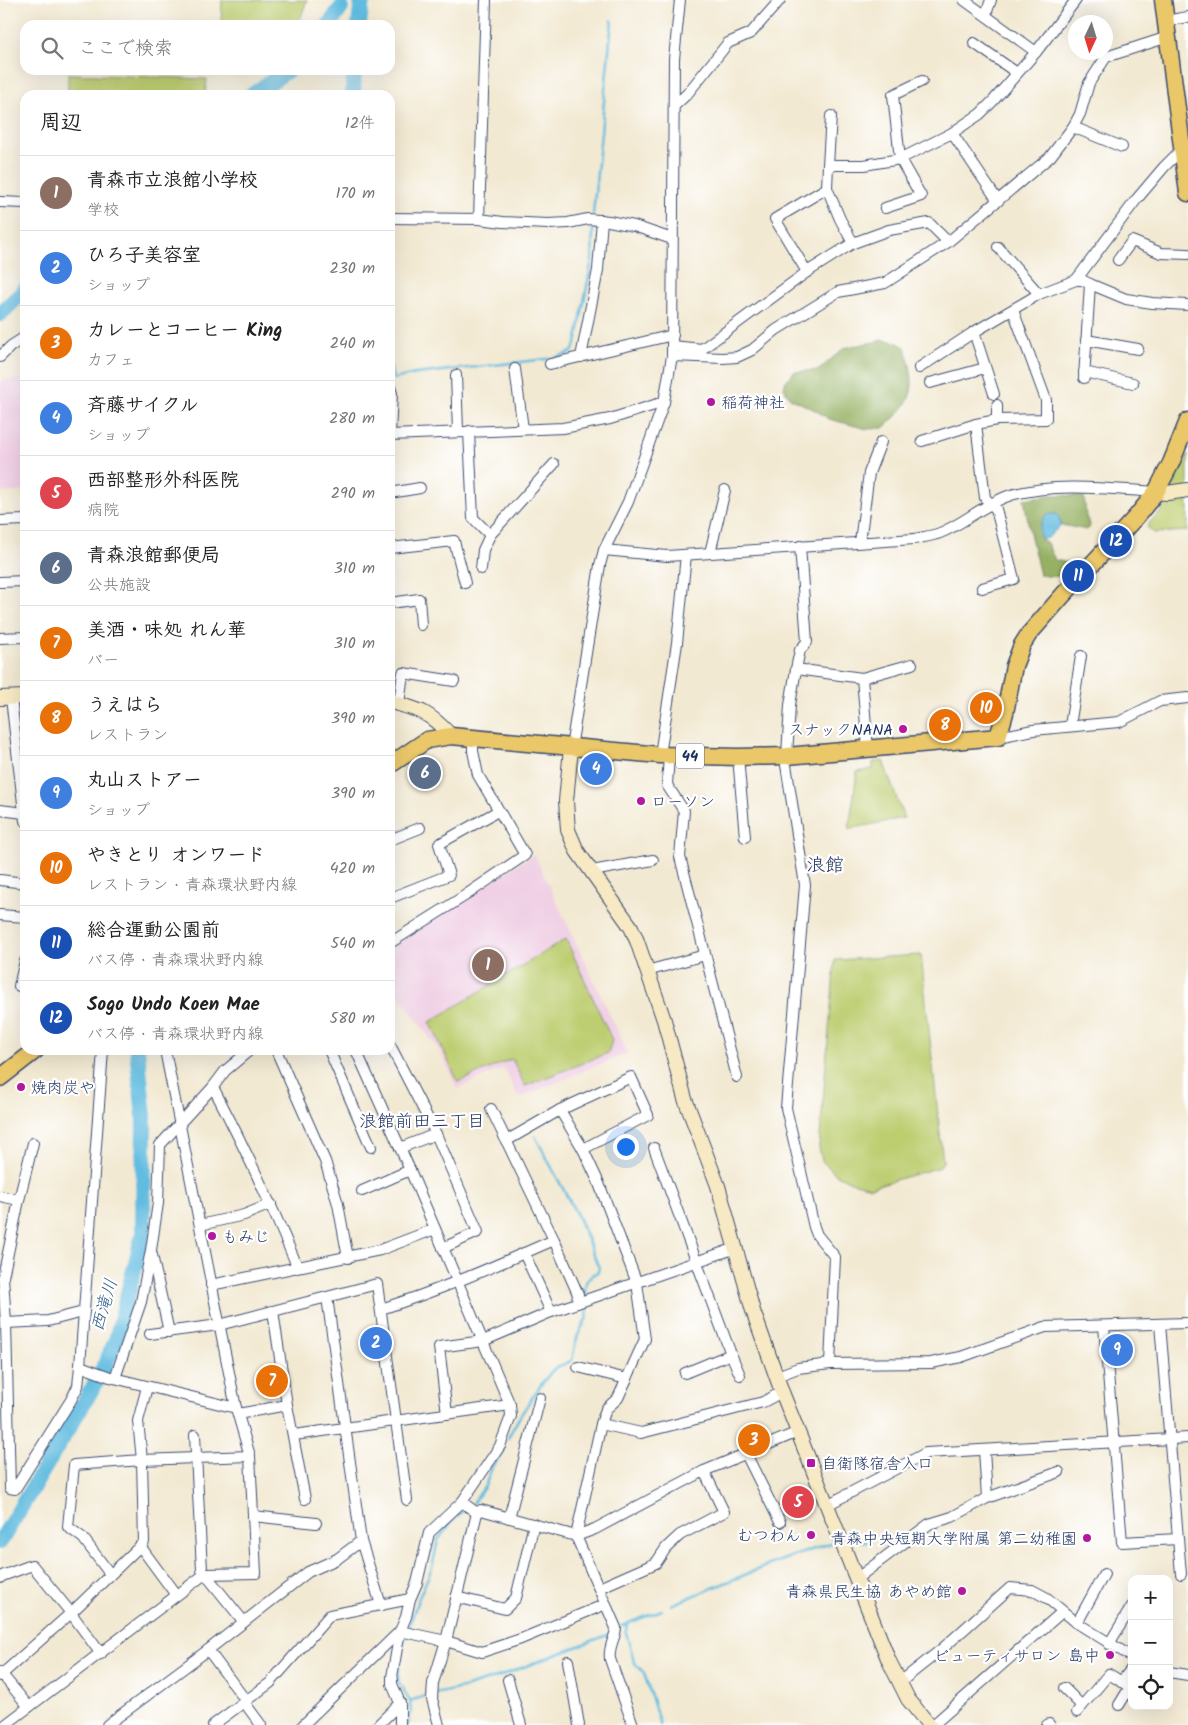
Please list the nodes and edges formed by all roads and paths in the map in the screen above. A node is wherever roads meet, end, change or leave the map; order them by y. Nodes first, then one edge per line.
1 (486, 0) edge
2 (680, 0) edge
3 (780, 0) edge
4 (964, 0) edge
5 (991, 0) edge
6 (1076, 0) edge
7 (1162, 0) edge
8 (986, 14) junction
9 (1188, 17) edge
10 (1165, 20) junction
11 (1168, 37) junction
12 (974, 43) dead end
13 (1036, 52) junction
14 (1017, 73) junction
15 (922, 81) dead end
16 (674, 106) junction
17 (831, 116) dead end
18 (1073, 126) junction
19 (952, 133) junction
20 (1122, 147) dead end
21 (1182, 149) junction
22 (900, 159) junction
23 (828, 165) junction
24 (827, 188) junction
25 (1188, 193) edge
26 (998, 201) junction
27 (0, 202) edge
28 (20, 203) edge
29 (885, 208) dead end
30 (395, 218) edge
31 (479, 219) junction
32 (602, 220) junction
33 (672, 238) junction
34 (948, 242) junction
35 (854, 243) junction
36 (998, 247) dead end
37 (1188, 254) edge
38 (1118, 260) dead end
39 (808, 272) junction
40 (1076, 280) junction
41 (1090, 284) junction
42 (1039, 294) junction
43 (1188, 305) edge
44 (1013, 310) junction
45 (974, 332) junction
46 (1086, 340) junction
47 (20, 341) edge
48 (672, 346) junction
49 (1138, 349) dead end
50 (581, 356) junction
51 (0, 357) edge
52 (550, 364) dead end
53 (919, 368) dead end
54 (985, 368) junction
55 (515, 369) dead end
56 (456, 375) dead end
57 (930, 383) dead end
58 (1133, 383) dead end
59 (994, 394) dead end
60 (664, 402) junction
61 (996, 405) dead end
62 (997, 420) junction
63 (1188, 421) edge
64 (976, 424) junction
65 (522, 430) junction
66 (464, 431) junction
67 (395, 435) edge
68 (922, 441) dead end
69 (881, 442) dead end
70 (554, 464) dead end
71 (420, 488) dead end
72 (725, 490) dead end
73 (1188, 490) edge
74 (395, 491) edge
75 (1156, 492) junction
76 (990, 504) junction
77 (20, 520) edge
78 (0, 521) edge
79 (490, 536) junction
80 (860, 542) junction
81 (800, 546) junction
82 (395, 547) edge
83 (604, 550) junction
84 (710, 553) junction
85 (686, 555) junction
86 (481, 569) dead end
87 (20, 580) edge
88 (0, 582) edge
89 (465, 583) dead end
90 (982, 588) dead end
91 (395, 602) edge
92 (421, 625) dead end
93 (20, 636) edge
94 (0, 638) edge
95 (1081, 656) dead end
96 (912, 664) dead end
97 (796, 669) junction
98 (862, 678) junction
99 (454, 681) dead end
100 (12, 698) edge
101 (1188, 698) edge
102 (395, 700) edge
103 (395, 703) edge
104 (1070, 726) junction
105 (451, 736) junction
106 (998, 736) junction
107 (473, 737) junction
108 (571, 748) junction
109 (868, 749) junction
110 (664, 755) junction
111 (787, 756) junction
112 (738, 757) junction
113 (395, 762) edge
114 (20, 771) edge
115 (0, 810) edge
116 (498, 811) junction
117 (20, 816) edge
118 (420, 828) dead end
119 (745, 837) dead end
120 (395, 838) edge
121 (653, 860) dead end
122 (592, 871) junction
123 (0, 880) edge
124 (20, 882) edge
125 (395, 896) edge
126 (0, 915) edge
127 (20, 917) edge
128 (395, 940) edge
129 (705, 955) junction
130 (648, 971) junction
131 (20, 979) edge
132 (18, 986) dead end
133 (30, 1055) edge
134 (103, 1055) edge
135 (166, 1055) edge
136 (244, 1055) edge
137 (278, 1055) edge
138 (331, 1055) edge
139 (358, 1055) edge
140 (395, 1055) edge
141 (737, 1077) dead end
142 (0, 1078) edge
143 (213, 1086) junction
144 (490, 1108) dead end
145 (560, 1110) junction
146 (179, 1123) junction
147 (436, 1134) junction
148 (506, 1141) junction
149 (33, 1144) dead end
150 (371, 1147) dead end
151 (400, 1148) junction
152 (654, 1148) dead end
153 (583, 1149) junction
154 (410, 1170) junction
155 (362, 1191) dead end
156 (0, 1196) edge
157 (19, 1200) junction
158 (271, 1204) junction
159 (200, 1225) junction
160 (435, 1229) junction
161 (554, 1240) junction
162 (443, 1248) junction
163 (736, 1248) junction
164 (151, 1250) junction
165 (524, 1253) junction
166 (348, 1258) junction
167 (697, 1261) junction
168 (298, 1268) junction
169 (458, 1281) junction
170 (637, 1283) junction
171 (211, 1285) junction
172 (327, 1296) junction
173 (582, 1301) junction
174 (381, 1309) junction
175 (273, 1311) junction
176 (83, 1312) junction
177 (551, 1312) junction
178 (6, 1323) junction
179 (1188, 1323) edge
180 (1160, 1324) junction
181 (219, 1325) junction
182 (1104, 1326) junction
183 (169, 1332) junction
184 (150, 1334) dead end
185 (483, 1341) junction
186 (731, 1354) junction
187 (830, 1364) junction
188 (80, 1366) junction
189 (578, 1367) dead end
190 (685, 1373) dead end
191 (740, 1375) dead end
192 (777, 1376) junction
193 (112, 1377) junction
194 (4, 1378) edge
195 (627, 1379) junction
196 (148, 1387) junction
197 (782, 1392) junction
198 (540, 1398) dead end
199 (287, 1405) junction
200 (510, 1406) junction
201 (237, 1411) junction
202 (447, 1414) junction
203 (396, 1420) junction
204 (601, 1424) junction
205 (345, 1428) junction
206 (798, 1432) junction
207 (196, 1435) dead end
208 (294, 1435) junction
209 (1188, 1438) edge
210 (1169, 1439) junction
211 (1113, 1443) junction
212 (984, 1450) junction
213 (746, 1454) junction
214 (250, 1456) junction
215 (196, 1458) junction
216 (142, 1460) junction
217 (704, 1471) junction
218 (1058, 1472) dead end
219 (987, 1498) junction
220 (306, 1499) dead end
221 (407, 1500) dead end
222 (462, 1502) junction
223 (827, 1506) junction
224 (477, 1513) junction
225 (253, 1516) junction
226 (509, 1518) junction
227 (780, 1522) dead end
228 (316, 1523) dead end
229 (534, 1524) junction
230 (576, 1536) junction
231 (1178, 1539) junction
232 (361, 1541) junction
233 (140, 1546) junction
234 (110, 1574) junction
235 (205, 1574) junction
236 (1104, 1574) dead end
237 (1181, 1574) dead end
238 (0, 1578) edge
239 (856, 1579) junction
240 (599, 1588) junction
241 (176, 1595) junction
242 (456, 1597) junction
243 (410, 1600) junction
244 (606, 1604) junction
245 (381, 1605) junction
246 (1062, 1612) junction
247 (71, 1613) junction
248 (1128, 1613) edge
249 (244, 1622) junction
250 (1077, 1623) junction
251 (400, 1631) junction
252 (446, 1641) junction
253 (1109, 1644) junction
254 (208, 1650) junction
255 (101, 1654) junction
256 (1128, 1656) edge
257 (568, 1661) dead end
258 (1128, 1673) edge
259 (1173, 1673) edge
260 (1, 1674) edge
261 (1188, 1675) edge
262 (508, 1680) dead end
263 (1121, 1682) junction
264 (900, 1683) junction
265 (1064, 1688) dead end
266 (245, 1702) junction
267 (400, 1703) junction
268 (1119, 1704) dead end
269 (29, 1708) junction
270 (12, 1723) edge
271 (107, 1725) edge
272 (213, 1725) edge
273 (261, 1725) edge
274 (303, 1725) edge
275 (378, 1725) edge
276 (400, 1725) edge
277 (439, 1725) edge
278 (521, 1725) edge
279 (579, 1725) edge
280 (633, 1725) edge
281 (931, 1725) edge

1 - 31 street
2 - 16 street
3 - 16 street
4 - 8 street
5 - 8 street
6 - 13 street
7 - 10 main road
8 - 13 street
9 - 10 street
10 - 11 main road
11 - 18 street
11 - 21 main road
12 - 14 street
13 - 14 street
14 - 19 street
15 - 22 street
16 - 33 street
17 - 23 street
18 - 20 street
18 - 26 street
19 - 22 street
19 - 26 street
21 - 25 main road
21 - 40 street
22 - 23 street
22 - 29 street
23 - 24 street
24 - 35 street
24 - 39 street
26 - 34 street
27 - 28 street
30 - 31 street
31 - 32 street
32 - 33 street
32 - 50 street
33 - 48 street
34 - 35 street
34 - 48 street
35 - 39 street
36 - 42 street
37 - 38 street
39 - 48 street
40 - 41 street
40 - 42 street
41 - 43 street
41 - 46 street
42 - 44 street
44 - 45 street
44 - 62 street
45 - 53 street
45 - 54 street
46 - 49 street
46 - 58 street
47 - 51 street
48 - 50 street
48 - 60 street
50 - 52 street
54 - 57 street
54 - 59 street
55 - 65 street
56 - 66 street
60 - 65 street
60 - 83 street
61 - 62 street
62 - 64 street
63 - 75 main road
64 - 68 street
64 - 76 street
65 - 66 street
66 - 67 street
66 - 79 street
69 - 80 street
70 - 79 street
71 - 74 street
72 - 84 street
73 - 75 street
75 - 76 street
75 - 106 main road
76 - 80 street
76 - 90 street
77 - 78 street
79 - 86 street
80 - 81 street
81 - 84 street
81 - 97 street
82 - 89 street
83 - 85 street
83 - 108 street
84 - 85 street
85 - 110 street
87 - 88 street
91 - 92 street
93 - 94 street
95 - 104 street
96 - 98 street
97 - 98 street
97 - 111 street
98 - 109 street
99 - 102 street
100 - 114 street
101 - 104 street
103 - 105 street
104 - 106 street
105 - 107 main road, 44
105 - 113 main road, 44
106 - 109 main road, 44
107 - 108 main road, 44
107 - 116 street
108 - 110 main road, 44
108 - 122 street
109 - 111 main road, 44
110 - 112 main road, 44
110 - 129 street
111 - 112 main road, 44
111 - 187 street
112 - 119 street
115 - 117 street
116 - 125 street
116 - 128 street
118 - 120 street
121 - 122 street
122 - 130 street
123 - 124 street
126 - 127 street
129 - 130 street
129 - 141 street
130 - 163 street
131 - 132 street
133 - 142 main road
134 - 176 street
135 - 146 street
136 - 143 street
137 - 166 street
138 - 150 street
139 - 151 street
140 - 147 street
143 - 146 street
143 - 158 street
144 - 148 street
145 - 148 street
145 - 153 street
145 - 153 street
146 - 159 street
146 - 164 street
147 - 151 street
147 - 162 street
148 - 161 street
149 - 157 street
151 - 154 street
152 - 167 street
153 - 170 street
154 - 155 street
154 - 160 street
156 - 157 street
157 - 178 street
158 - 159 street
158 - 168 street
159 - 171 street
160 - 162 street
160 - 166 street
161 - 165 street
161 - 173 street
162 - 169 street
163 - 167 street
163 - 192 street
164 - 183 street
164 - 193 street
165 - 169 street
165 - 177 street
166 - 168 street
167 - 170 street
167 - 186 street
168 - 171 street
169 - 174 street
169 - 185 street
170 - 173 street
170 - 195 street
171 - 181 street
172 - 174 street
172 - 175 street
172 - 205 street
173 - 177 street
174 - 203 street
175 - 181 street
175 - 199 street
176 - 178 street
176 - 188 street
177 - 185 street
178 - 194 street
179 - 180 street
180 - 182 street
180 - 210 street
181 - 183 street
181 - 201 street
182 - 187 street
182 - 211 street
183 - 184 street
185 - 200 street
185 - 202 street
186 - 190 street
186 - 191 street
187 - 192 street
188 - 193 street
188 - 194 street
189 - 195 street
192 - 197 street
193 - 196 street
195 - 204 street
196 - 201 street
196 - 216 street
197 - 204 street
197 - 206 street
198 - 226 street
199 - 201 street
199 - 208 street
200 - 202 street
200 - 222 street
201 - 214 street
202 - 203 street
203 - 205 street
203 - 221 street
204 - 230 street
205 - 208 street
205 - 232 street
206 - 213 street
206 - 223 street
207 - 215 street
208 - 220 street
209 - 210 street
210 - 211 street
210 - 231 street
211 - 212 street
211 - 231 street
212 - 219 street
212 - 223 street
213 - 217 street
213 - 227 street
214 - 215 street
214 - 225 street
215 - 216 street
215 - 235 street
216 - 233 street
216 - 234 street
217 - 230 street
217 - 240 street
218 - 219 street
219 - 239 street
222 - 224 street
222 - 243 street
223 - 239 street
224 - 226 street
224 - 242 street
225 - 228 street
225 - 235 street
226 - 229 street
229 - 230 street
229 - 242 street
230 - 240 street
231 - 237 street
232 - 245 street
232 - 249 street
233 - 234 street
233 - 241 street
234 - 247 street
235 - 241 street
235 - 249 street
236 - 250 street
238 - 247 street
239 - 264 street
240 - 244 street
241 - 255 street
242 - 252 street
243 - 245 street
243 - 251 street
244 - 252 street
244 - 280 street
245 - 266 street
246 - 250 street
246 - 264 street
246 - 281 street
247 - 255 street
247 - 260 street
248 - 253 street
249 - 254 street
250 - 253 street
251 - 252 street
251 - 267 street
251 - 274 street
252 - 277 street
253 - 256 street
254 - 266 street
254 - 271 street
255 - 269 street
257 - 279 street
258 - 263 street
259 - 261 street
260 - 269 street
262 - 278 street
263 - 265 street
263 - 268 street
264 - 281 street
266 - 272 street
266 - 273 street
267 - 275 street
267 - 276 street
269 - 270 street

